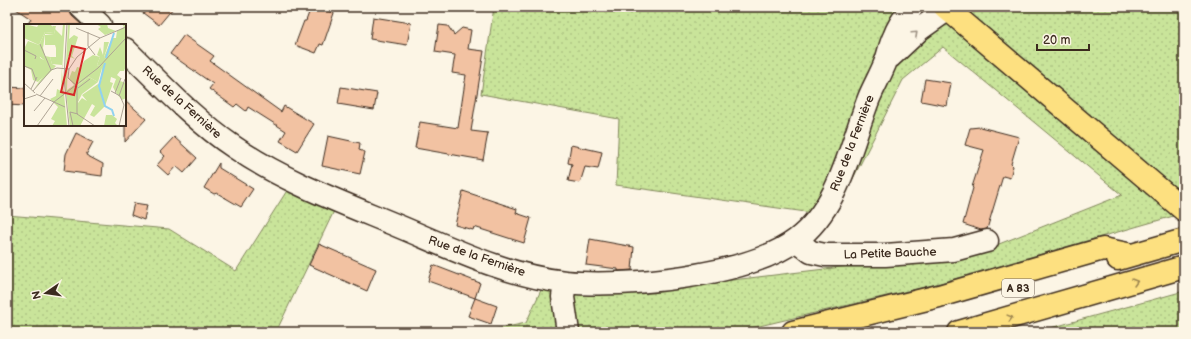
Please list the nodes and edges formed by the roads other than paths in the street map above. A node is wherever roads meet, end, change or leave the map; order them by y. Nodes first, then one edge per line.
1 (81, 7) edge
2 (912, 7) edge
3 (948, 8) edge
4 (99, 24) edge
5 (126, 50) edge
6 (886, 60) junction
7 (1184, 210) edge
8 (796, 240) junction
9 (1184, 240) edge
10 (987, 241) dead end
11 (1132, 255) junction
12 (1184, 267) edge
13 (565, 282) junction
14 (568, 332) edge
15 (793, 332) edge
16 (852, 332) edge
17 (959, 332) edge

1 - 4 street
2 - 6 street, Rue de la Fernière
6 -> 3 street, Rue de la Fernière
3 - 7 main road
5 - 13 street, Rue de la Fernière
6 - 8 street, Rue de la Fernière
8 - 10 street, La Petite Bauche
8 - 13 street, Rue de la Fernière
9 - 11 main road, A 83
11 - 15 main road
11 - 16 main road, A 83
17 -> 12 main road, A 83
13 - 14 street

